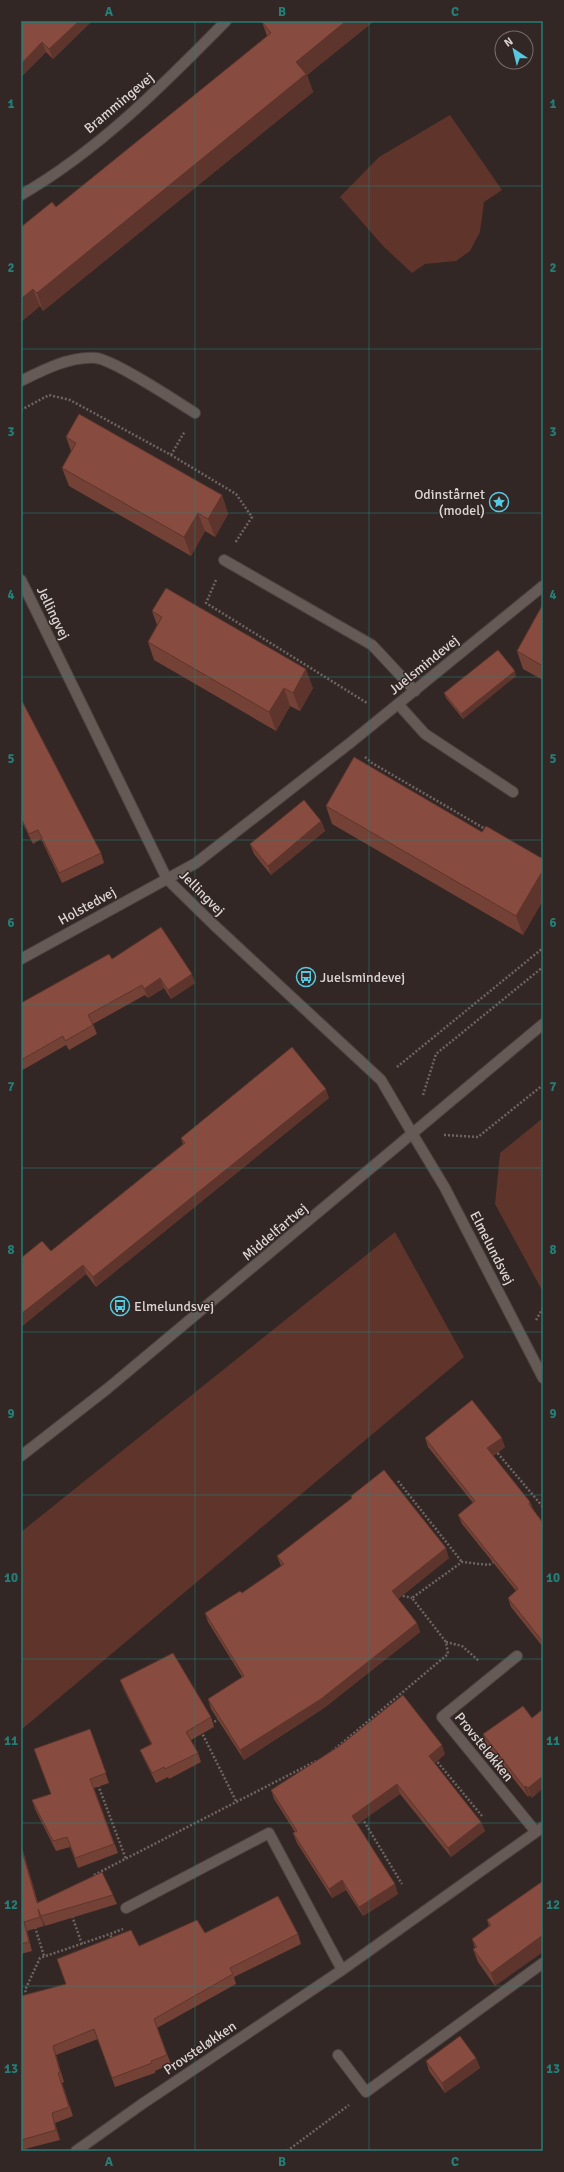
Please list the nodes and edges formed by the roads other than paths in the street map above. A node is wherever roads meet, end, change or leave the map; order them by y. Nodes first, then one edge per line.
1 (226, 21) edge
2 (21, 195) edge
3 (21, 381) edge
4 (195, 412) road end
5 (224, 560) road end
6 (21, 580) edge
7 (543, 586) edge
8 (415, 691) junction
9 (398, 704) junction
10 (513, 792) dead end
11 (167, 879) junction
12 (21, 959) edge
13 (543, 1024) edge
14 (412, 1133) junction
15 (543, 1378) edge
16 (21, 1456) edge
17 (517, 1656) dead end
18 (539, 1830) edge
19 (126, 1908) road end
20 (543, 1964) edge
21 (342, 1970) junction
22 (338, 2055) dead end
23 (76, 2151) edge

1 - 2 street, Brammingevej
3 - 4 street
5 - 8 street
6 - 11 street, Jellingvej
7 - 8 street, Juelsmindevej
8 - 9 street, Juelsmindevej
9 - 10 street
9 - 11 street, Juelsmindevej
11 - 12 street, Holstedvej
11 - 14 street, Jellingvej
13 - 14 street, Middelfartvej
14 - 15 street, Elmelundsvej
14 - 16 street, Middelfartvej
17 - 18 street, Provsteløkken
18 - 21 street, Provsteløkken
19 - 21 street
20 - 22 street
21 - 23 street, Provsteløkken

